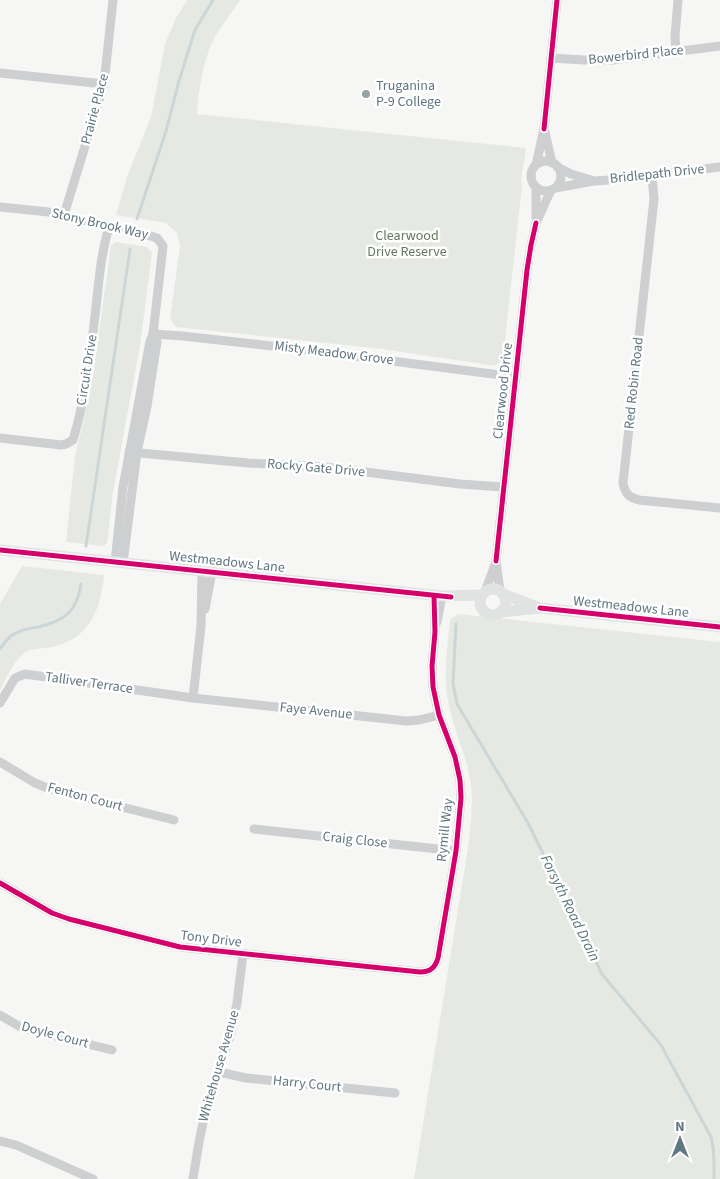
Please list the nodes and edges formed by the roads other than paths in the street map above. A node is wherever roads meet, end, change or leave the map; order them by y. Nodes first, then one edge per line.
1 (113, 0) edge
2 (557, 0) edge
3 (678, 0) edge
4 (720, 46) edge
5 (676, 51) junction
6 (551, 58) junction
7 (0, 73) edge
8 (104, 84) junction
9 (544, 130) junction
10 (536, 165) junction
11 (555, 165) junction
12 (720, 167) edge
13 (652, 176) junction
14 (594, 180) junction
15 (536, 187) junction
16 (553, 189) junction
17 (1, 206) edge
18 (64, 215) junction
19 (536, 223) junction
20 (108, 227) junction
21 (153, 334) junction
22 (516, 377) junction
23 (0, 438) edge
24 (133, 452) junction
25 (504, 487) junction
26 (720, 508) edge
27 (0, 550) edge
28 (119, 562) junction
29 (496, 562) junction
30 (207, 572) junction
31 (502, 593) junction
32 (483, 594) junction
33 (443, 596) junction
34 (540, 608) junction
35 (501, 612) junction
36 (488, 614) junction
37 (720, 628) edge
38 (193, 698) junction
39 (0, 703) edge
40 (439, 715) junction
41 (0, 762) edge
42 (174, 820) dead end
43 (254, 829) dead end
44 (456, 851) junction
45 (0, 883) edge
46 (243, 954) junction
47 (431, 970) joint
48 (0, 1015) edge
49 (112, 1050) dead end
50 (219, 1072) junction
51 (395, 1093) dead end
52 (0, 1141) edge
53 (93, 1179) edge
54 (193, 1179) edge

1 - 8 street, Prairie Place
2 - 6 street
3 - 5 street
4 - 5 street, Bowerbird Place
5 - 6 street, Bowerbird Place
6 - 9 street
7 - 8 street
8 - 18 street, Prairie Place
9 - 10 street
9 - 11 street
10 - 11 street
10 - 15 street
11 - 14 street, Bridlepath Drive
11 - 16 street
12 - 13 street, Bridlepath Drive
13 - 14 street, Bridlepath Drive
13 - 26 street, Red Robin Road
14 - 16 street, Bridlepath Drive
15 - 16 street
15 - 19 street, Clearwood Drive
16 - 19 street, Clearwood Drive
17 - 18 street, Stony Brook Way
18 - 20 street, Stony Brook Way
19 - 22 street, Clearwood Drive
20 - 21 street, Stony Brook Way
20 - 23 street, Circuit Drive
21 - 22 street, Misty Meadow Grove
21 - 24 street, Stony Brook Way
22 - 25 street, Clearwood Drive
24 - 25 street, Rocky Gate Drive
24 - 28 street, Stony Brook Way
25 - 29 street, Clearwood Drive
27 - 28 street, Westmeadows Lane
28 - 30 street, Westmeadows Lane
29 - 31 street, Clearwood Drive
29 - 32 street, Clearwood Drive
30 - 33 street, Westmeadows Lane
30 - 38 street
31 - 32 street
31 - 34 street, Westmeadows Lane
31 - 35 street
32 - 33 street, Westmeadows Lane
32 - 36 street
33 - 36 street, Westmeadows Lane
33 - 40 street, Rymill Way
34 - 35 street, Westmeadows Lane
34 - 37 street, Westmeadows Lane
35 - 36 street
38 - 39 street, Talliver Terrace
38 - 40 street, Faye Avenue
40 - 44 street, Rymill Way
41 - 42 street, Fenton Court
43 - 44 street, Craig Close
44 - 47 street, Rymill Way
45 - 46 street, Tony Drive
46 - 47 street, Tony Drive
46 - 50 street, Whitehouse Avenue
48 - 49 street, Doyle Court
50 - 51 street, Harry Court
50 - 54 street, Whitehouse Avenue
52 - 53 street

